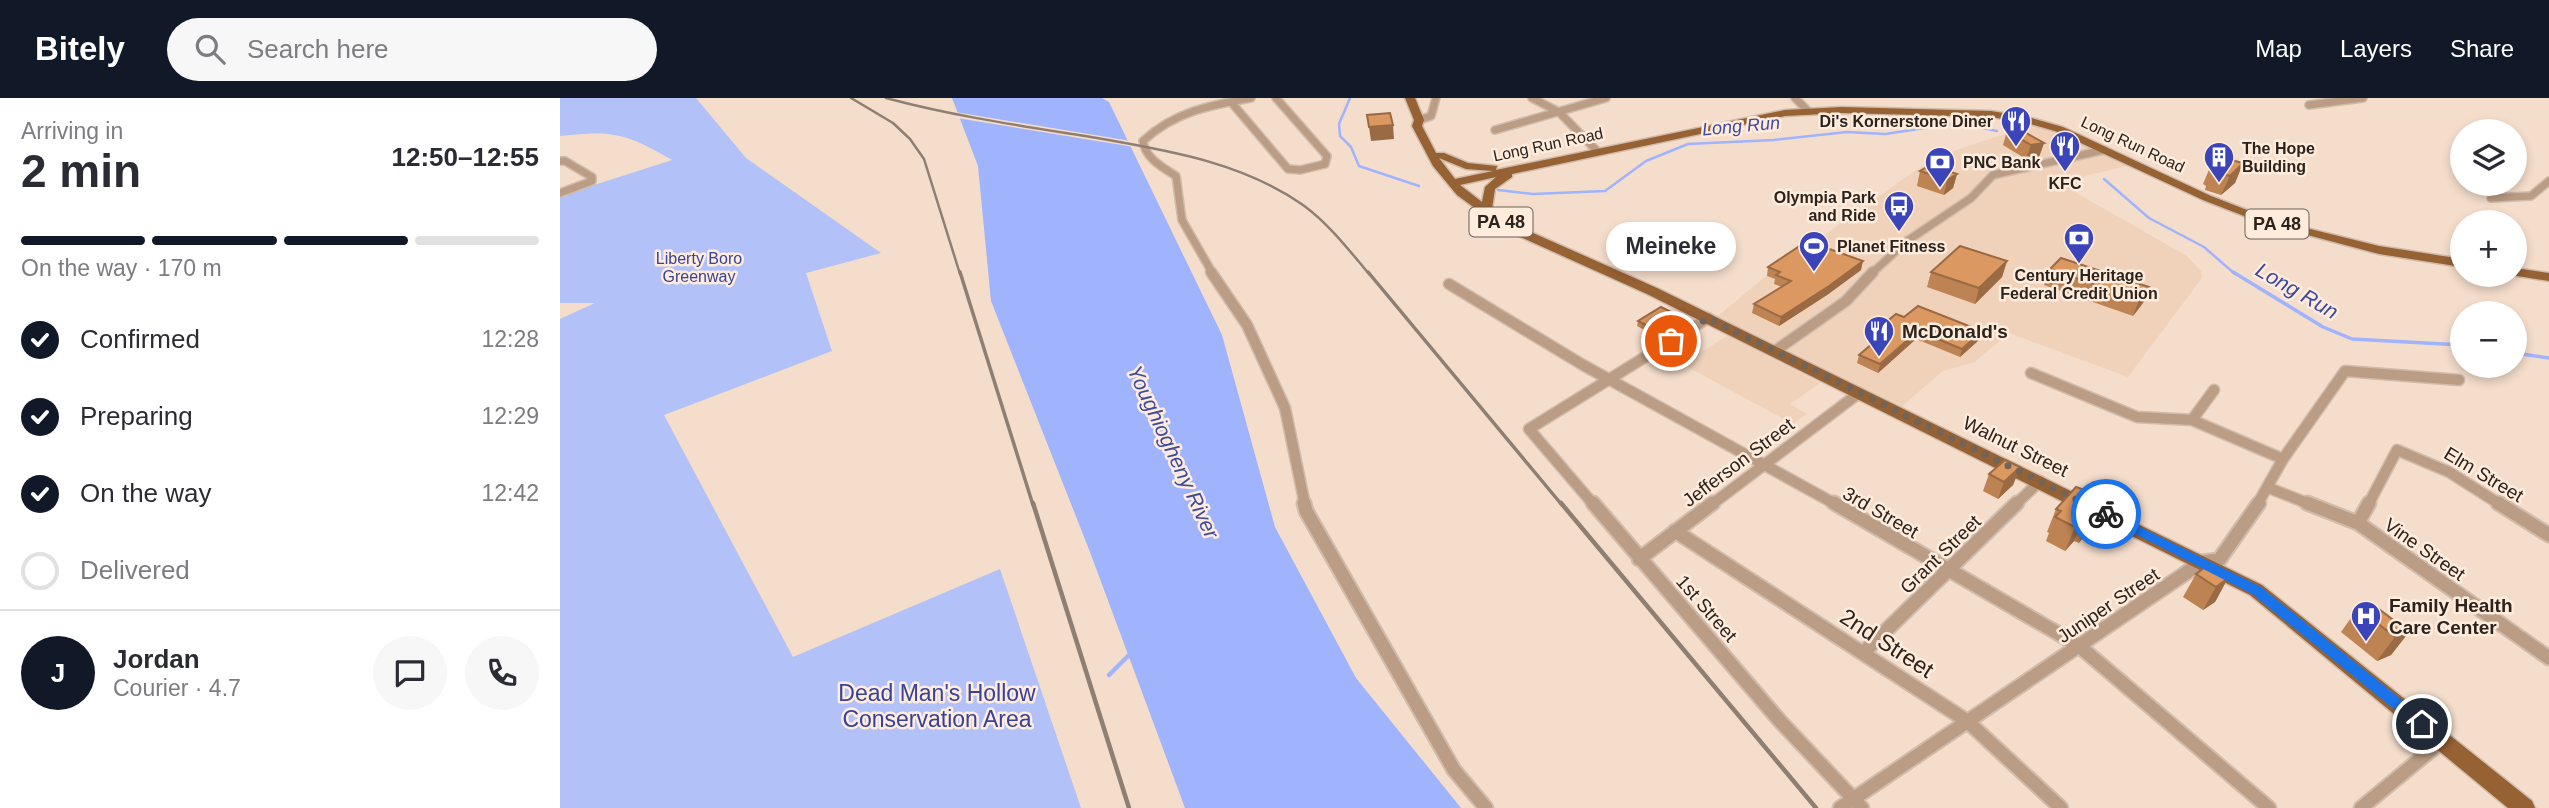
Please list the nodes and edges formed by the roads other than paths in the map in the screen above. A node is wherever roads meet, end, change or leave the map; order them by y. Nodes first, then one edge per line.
1 (1251, 98) edge
2 (1276, 98) edge
3 (1410, 98) edge
4 (1436, 98) edge
5 (1532, 98) edge
6 (1606, 98) edge
7 (1796, 98) edge
8 (2326, 98) edge
9 (2363, 98) edge
10 (1231, 102) junction
11 (2334, 102) junction
12 (2309, 105) dead end
13 (1808, 111) junction
14 (1559, 112) junction
15 (1419, 120) junction
16 (1495, 130) dead end
17 (2104, 149) junction
18 (1597, 151) junction
19 (1440, 155) junction
20 (560, 161) edge
21 (1527, 167) junction
22 (2549, 181) edge
23 (1456, 182) junction
24 (560, 193) edge
25 (2491, 198) dead end
26 (1488, 207) junction
27 (1558, 249) junction
28 (2450, 261) edge
29 (2527, 274) edge
30 (2549, 277) edge
31 (1449, 284) dead end
32 (1708, 318) junction
33 (1775, 351) junction
34 (2031, 373) dead end
35 (1610, 379) junction
36 (2459, 380) dead end
37 (2214, 390) dead end
38 (1858, 393) junction
39 (2192, 420) junction
40 (2283, 459) junction
41 (1765, 463) junction
42 (2040, 481) junction
43 (2269, 488) junction
44 (2358, 523) junction
45 (1675, 531) junction
46 (2549, 535) edge
47 (1639, 559) junction
48 (2202, 562) junction
49 (1948, 571) junction
50 (2078, 645) junction
51 (1864, 652) junction
52 (2549, 659) edge
53 (1968, 721) junction
54 (2442, 741) junction
55 (1858, 803) edge
56 (1486, 808) edge
57 (1840, 808) edge
58 (2062, 808) edge
59 (2269, 808) edge
60 (2361, 808) edge
61 (2525, 808) edge

1 - 10 street
2 - 10 street
3 - 15 main road, Walnut Street
4 - 15 street
5 - 14 street
6 - 14 street
7 - 13 street
8 - 11 street
9 - 11 street
10 - 56 street
11 - 12 street
13 - 17 main road, Long Run Road / PA 48
13 - 18 main road, Long Run Road / PA 48
14 - 16 street
14 - 18 street
15 - 19 main road, Walnut Street
15 - 23 main road, Walnut Street
17 - 28 main road, Long Run Road / PA 48
17 - 33 street
18 - 21 main road, Long Run Road / PA 48
19 - 21 main road
19 - 23 main road, Walnut Street
20 - 24 street
21 - 23 main road, Long Run Road / PA 48
21 - 26 main road, PA 48
22 - 25 street
23 - 26 main road, Walnut Street
23 - 27 main road, Walnut Street / PA 48
26 - 27 main road, Walnut Street / PA 48
27 - 32 main road, Walnut Street / PA 48
29 - 30 main road
31 - 35 street, 3rd Street
32 - 33 main road, Walnut Street / PA 48
32 - 35 street
33 - 38 main road, Walnut Street / PA 48
34 - 39 street
35 - 41 street, 3rd Street
35 - 47 street, 1st Street
36 - 40 street, Juniper Street
37 - 39 street
38 - 41 street, Jefferson Street
38 - 42 main road, Walnut Street / PA 48
39 - 40 street
40 - 43 street, Juniper Street
41 - 45 street, Jefferson Street
41 - 49 street, 3rd Street
42 - 48 main road, Walnut Street / PA 48
42 - 49 street, Grant Street
43 - 44 street, Vine Street
43 - 48 street, Juniper Street
44 - 46 street, Elm Street
44 - 52 street, Vine Street
45 - 47 street, Jefferson Street
45 - 51 street, 2nd Street
47 - 55 street, 1st Street
48 - 50 street, Juniper Street
48 - 54 main road, Walnut Street / PA 48
49 - 50 street, 3rd Street
49 - 51 street, Grant Street
50 - 53 street, Juniper Street
50 - 59 street, 3rd Street
51 - 53 street, 2nd Street
53 - 55 street, Juniper Street
53 - 58 street, 2nd Street
54 - 60 street
54 - 61 main road, Walnut Street / PA 48
55 - 57 street, Juniper Street

